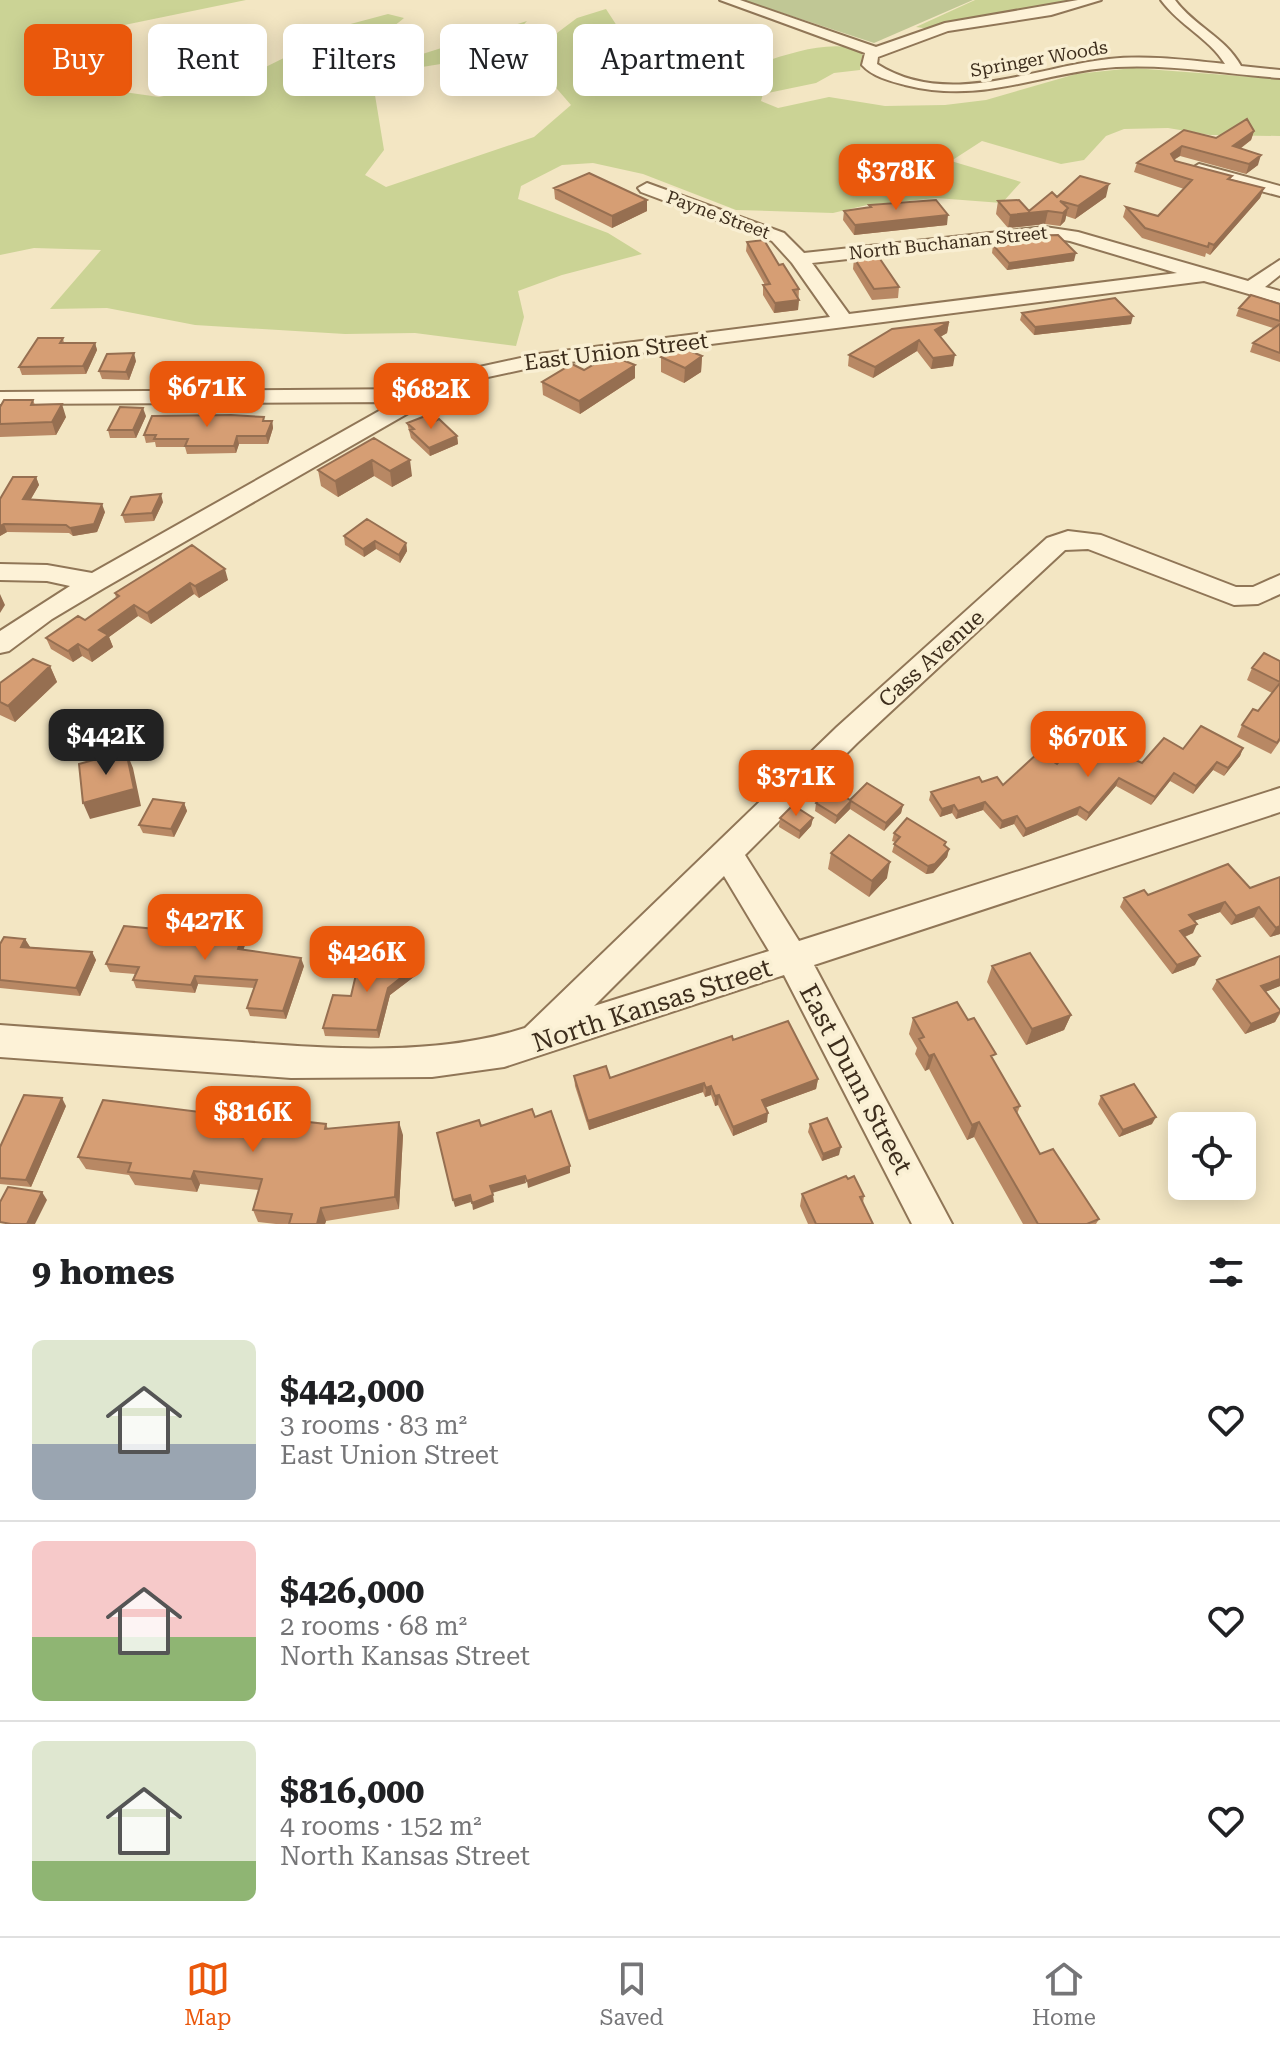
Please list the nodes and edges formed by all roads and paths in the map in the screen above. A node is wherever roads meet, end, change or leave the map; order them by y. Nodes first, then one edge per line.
1 (727, 0) edge
2 (1094, 0) edge
3 (1168, 0) edge
4 (876, 52) junction
5 (1236, 71) junction
6 (1280, 74) edge
7 (1179, 164) edge
8 (647, 188) dead end
9 (1280, 191) edge
10 (799, 259) junction
11 (1280, 266) edge
12 (1205, 275) junction
13 (1251, 288) junction
14 (1280, 297) edge
15 (844, 322) junction
16 (423, 395) junction
17 (0, 398) edge
18 (0, 572) edge
19 (95, 582) junction
20 (1280, 583) edge
21 (0, 644) edge
22 (1280, 800) edge
23 (727, 853) junction
24 (792, 960) junction
25 (0, 1041) edge
26 (534, 1043) junction
27 (933, 1224) edge

1 - 4 street
2 - 4 street
3 - 5 street
4 - 5 street, Springer Woods
5 - 6 street
7 - 9 street
8 - 10 street, Payne Street
10 - 12 street, North Buchanan Street
10 - 15 street, Payne Street
11 - 13 street
12 - 13 street, North Buchanan Street
12 - 15 street, East Union Street
13 - 14 street, North Buchanan Street
15 - 16 street, East Union Street
16 - 17 street
16 - 19 street, East Union Street
18 - 19 street
19 - 21 street, East Union Street
20 - 23 street, Cass Avenue
22 - 24 street, North Kansas Street
23 - 24 street, East Dunn Street
23 - 26 street, Cass Avenue
24 - 26 street, North Kansas Street
24 - 27 street, East Dunn Street
25 - 26 street, North Kansas Street

